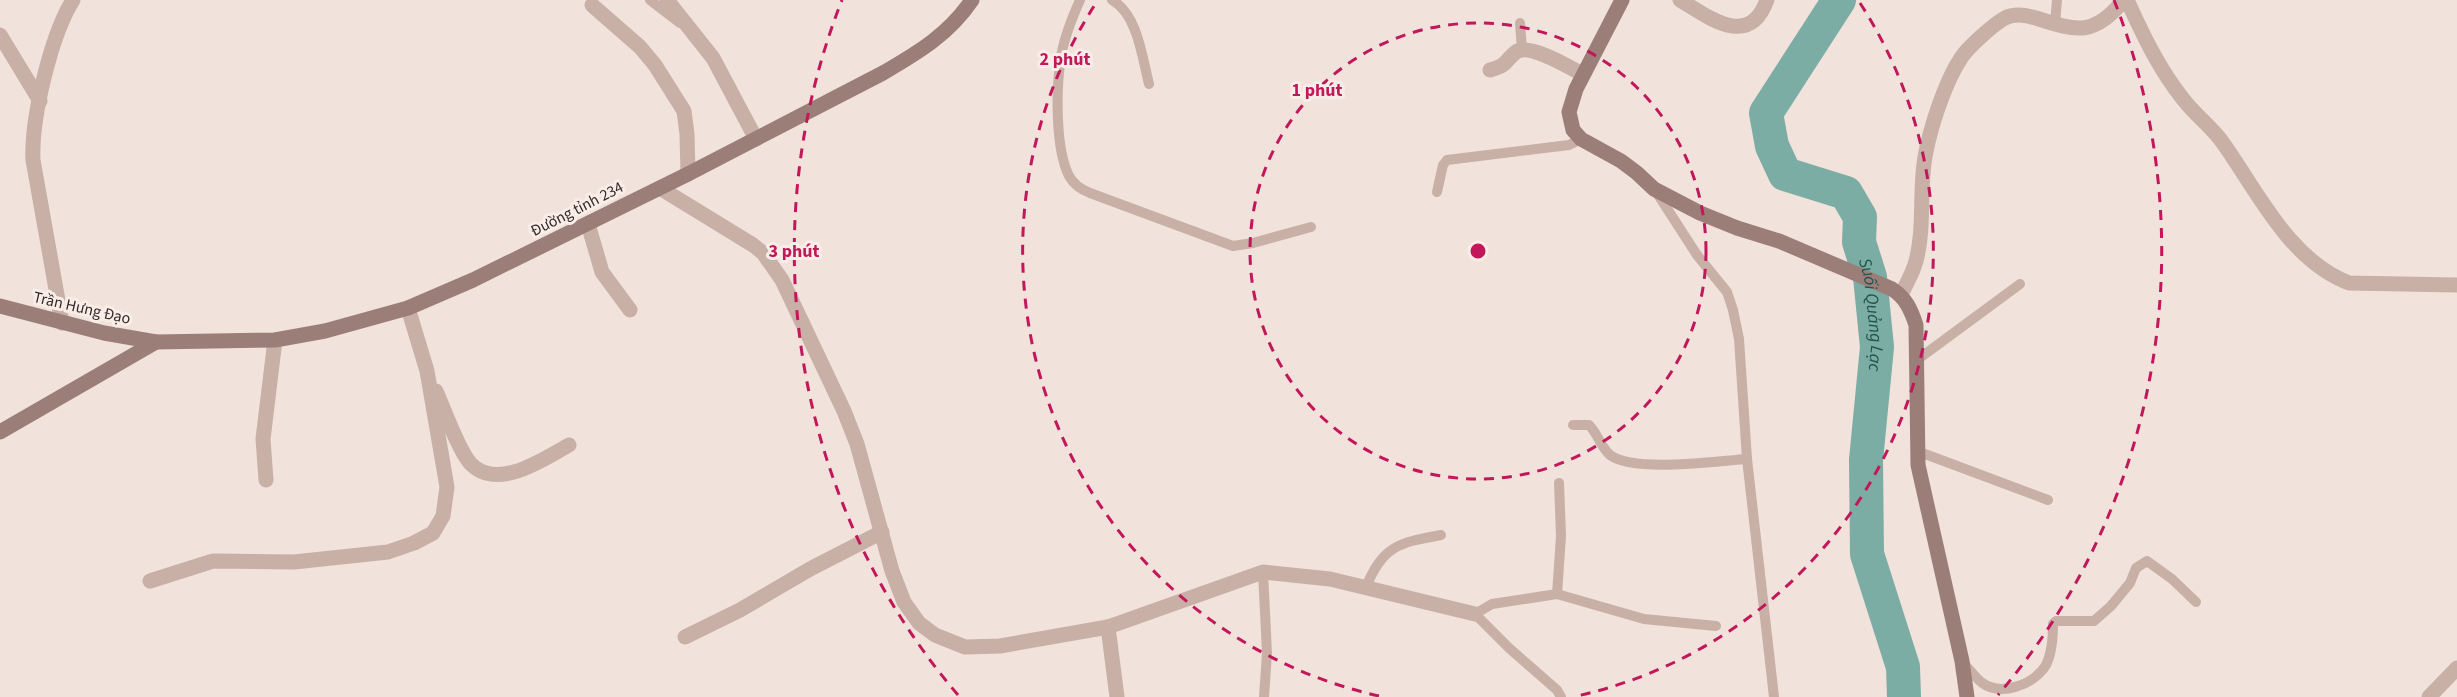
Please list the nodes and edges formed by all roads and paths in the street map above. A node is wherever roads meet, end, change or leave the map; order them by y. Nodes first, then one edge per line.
1 (73, 0) edge
2 (650, 0) edge
3 (667, 0) edge
4 (972, 0) edge
5 (1080, 0) edge
6 (1112, 0) edge
7 (1622, 0) edge
8 (1680, 0) edge
9 (1767, 0) edge
10 (2057, 0) edge
11 (2126, 0) edge
12 (592, 5) dead end
13 (1520, 23) dead end
14 (2055, 24) junction
15 (693, 32) junction
16 (0, 35) edge
17 (1522, 50) junction
18 (1490, 70) dead end
19 (1582, 74) junction
20 (1149, 84) dead end
21 (40, 101) junction
22 (756, 138) junction
23 (1581, 139) junction
24 (688, 174) junction
25 (660, 188) junction
26 (1654, 189) junction
27 (1437, 192) dead end
28 (588, 224) junction
29 (1311, 227) dead end
30 (2020, 284) dead end
31 (2457, 285) edge
32 (1897, 292) junction
33 (0, 306) edge
34 (408, 308) junction
35 (630, 310) dead end
36 (62, 323) junction
37 (275, 340) junction
38 (156, 342) junction
39 (1917, 360) junction
40 (428, 372) junction
41 (1572, 425) dead end
42 (0, 432) edge
43 (568, 445) dead end
44 (1917, 451) junction
45 (1747, 459) junction
46 (266, 480) dead end
47 (1559, 483) dead end
48 (2048, 500) dead end
49 (882, 532) junction
50 (1441, 535) dead end
51 (1263, 572) junction
52 (150, 581) dead end
53 (1365, 589) junction
54 (1557, 594) junction
55 (2196, 602) dead end
56 (1475, 614) junction
57 (1716, 626) dead end
58 (1108, 627) junction
59 (685, 637) dead end
60 (1962, 661) junction
61 (2457, 668) edge
62 (1117, 697) edge
63 (1264, 697) edge
64 (1561, 697) edge
65 (1774, 697) edge
66 (1967, 697) edge
67 (2429, 697) edge

1 - 21 street
2 - 15 lane
3 - 15 street
4 - 22 main road, Đường tỉnh 234
5 - 29 lane
6 - 20 lane
7 - 19 main road
8 - 9 street
10 - 14 lane
11 - 14 street
11 - 31 street
12 - 24 street
13 - 17 lane
14 - 32 street
15 - 22 street
16 - 21 street
17 - 18 street
17 - 19 street
19 - 23 main road
21 - 36 street
22 - 24 main road, Đường tỉnh 234
23 - 26 main road
23 - 27 lane
24 - 25 main road, Đường tỉnh 234
25 - 28 main road, Đường tỉnh 234
25 - 49 street
26 - 32 main road
26 - 45 lane
28 - 34 main road, Đường tỉnh 234
28 - 35 street
30 - 39 lane
32 - 39 main road
33 - 36 main road, Trần Hưng Đạo
34 - 37 main road, Đường tỉnh 234
34 - 40 street
36 - 38 main road, Trần Hưng Đạo
37 - 38 main road, Đường tỉnh 234
37 - 46 street
38 - 42 main road
39 - 44 main road
40 - 43 street
40 - 52 street
41 - 45 lane
44 - 48 lane
44 - 60 main road
45 - 65 lane
47 - 54 lane
49 - 58 street
49 - 59 street
50 - 53 lane
51 - 53 street
51 - 58 street
51 - 63 lane
53 - 56 street
54 - 56 lane
54 - 57 lane
55 - 60 lane
56 - 64 lane
58 - 62 street
60 - 66 main road
61 - 67 street

